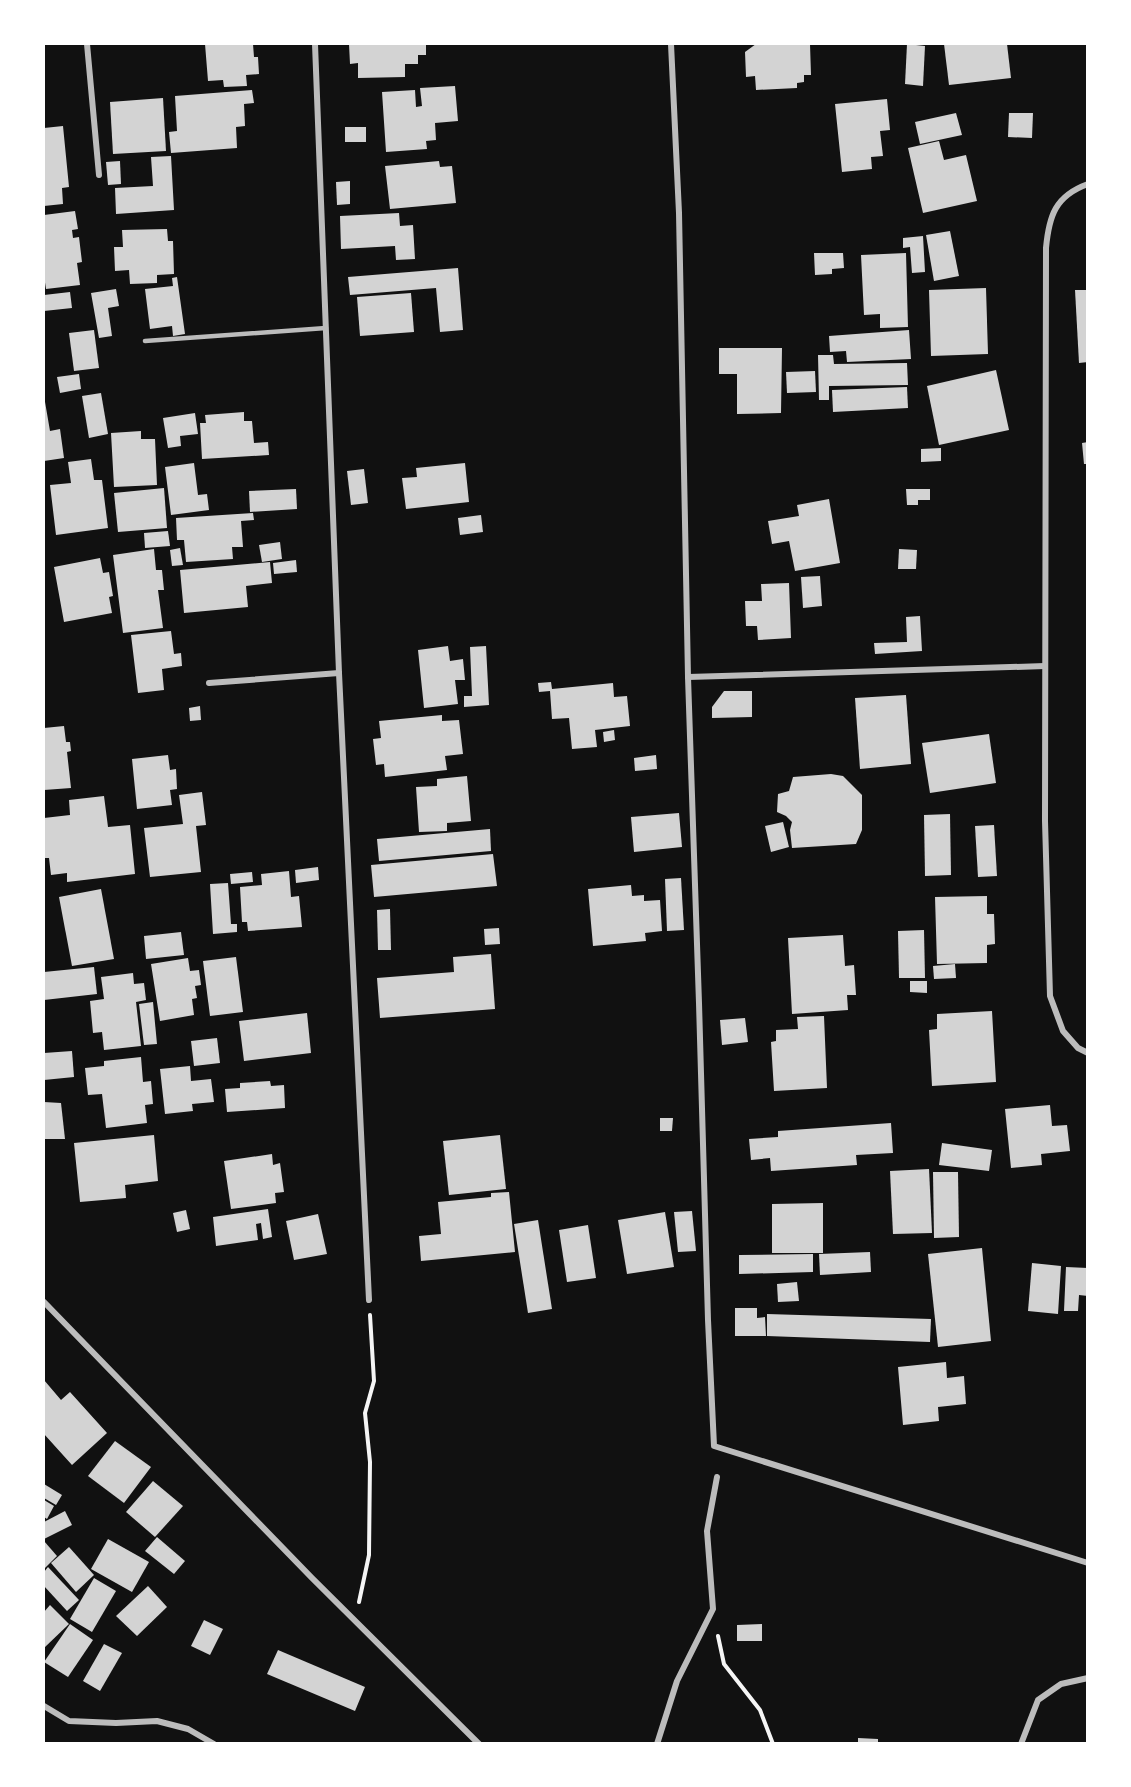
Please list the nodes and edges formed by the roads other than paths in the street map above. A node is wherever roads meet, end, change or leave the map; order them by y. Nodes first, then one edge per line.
1 (87, 44) edge
2 (315, 44) edge
3 (671, 44) edge
4 (99, 175) dead end
5 (1088, 184) edge
6 (326, 328) junction
7 (145, 341) dead end
8 (1045, 666) junction
9 (339, 674) junction
10 (688, 677) junction
11 (209, 683) dead end
12 (1088, 1053) edge
13 (369, 1300) road end
14 (44, 1302) edge
15 (717, 1477) dead end
16 (1088, 1563) edge
17 (1088, 1678) edge
18 (44, 1706) edge
19 (214, 1743) edge
20 (478, 1743) edge
21 (657, 1743) edge
22 (1022, 1743) edge

1 - 4 street
2 - 6 street
3 - 10 street
5 - 8 street
6 - 7 lane
6 - 9 street
8 - 10 street
8 - 12 street
9 - 11 street
9 - 13 street
10 - 16 street
14 - 20 street
15 - 21 street
17 - 22 street
18 - 19 street

